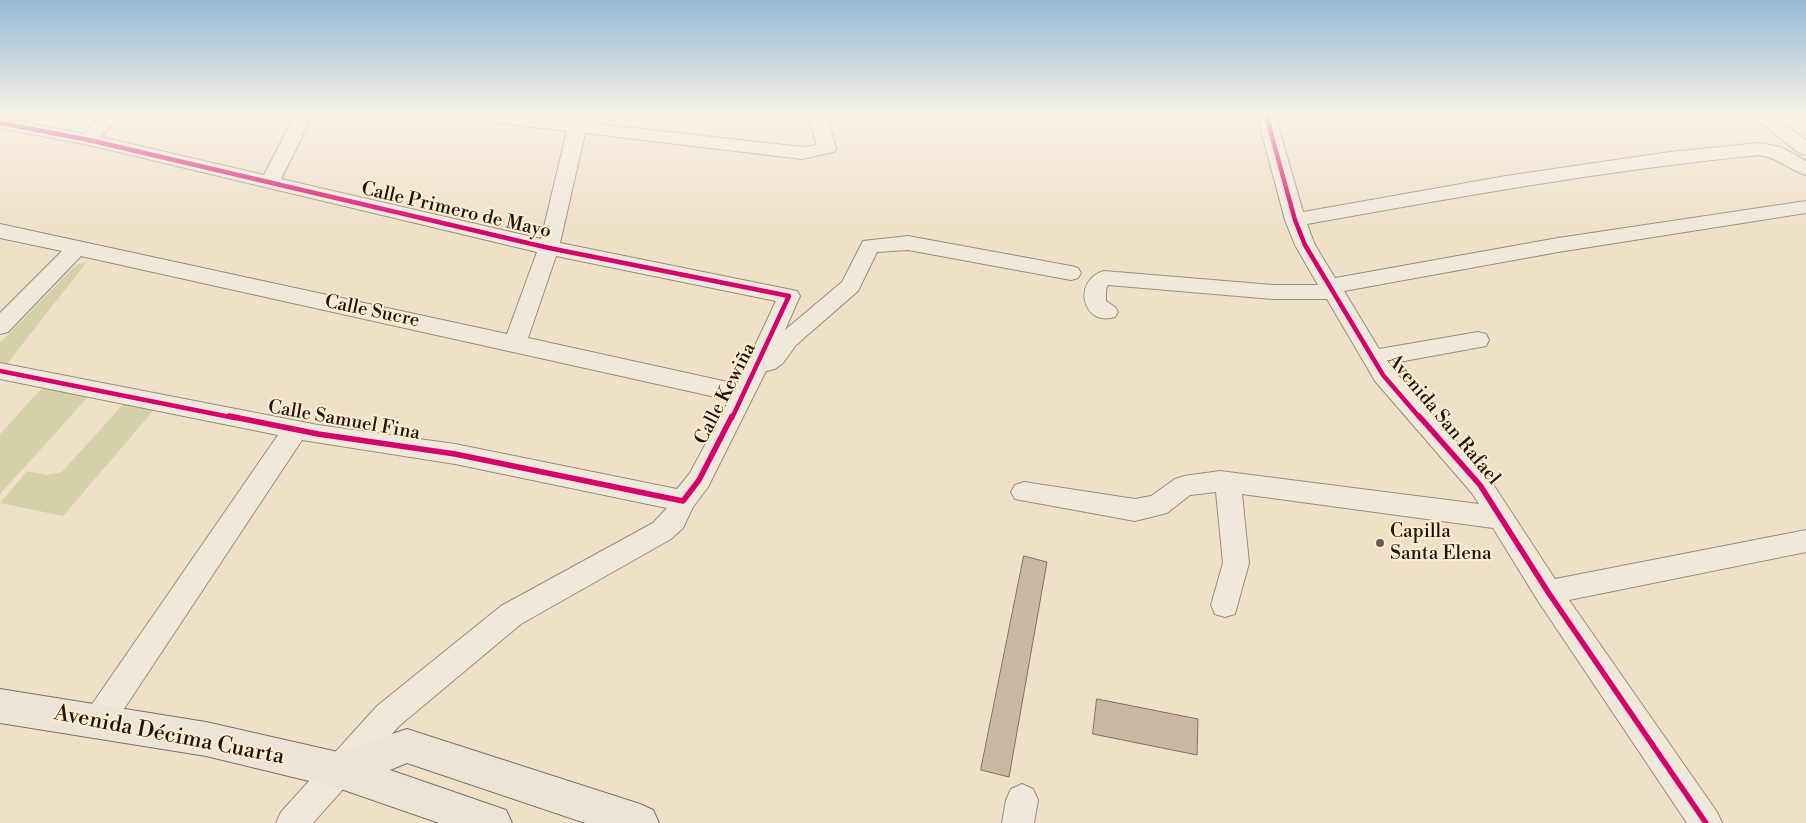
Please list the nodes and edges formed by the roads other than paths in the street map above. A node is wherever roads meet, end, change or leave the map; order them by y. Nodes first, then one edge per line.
1 (145, 153) edge
2 (285, 153) edge
3 (572, 153) edge
4 (1277, 153) edge
5 (1715, 153) edge
6 (1778, 153) edge
7 (1806, 169) edge
8 (270, 183) junction
9 (1806, 207) edge
10 (1295, 220) junction
11 (0, 231) edge
12 (76, 248) junction
13 (550, 248) junction
14 (1071, 273) dead end
15 (1332, 289) junction
16 (789, 296) joint
17 (1106, 312) dead end
18 (0, 326) edge
19 (1478, 340) dead end
20 (515, 343) junction
21 (1373, 358) junction
22 (0, 371) edge
23 (755, 371) junction
24 (744, 394) junction
25 (296, 429) junction
26 (1228, 482) junction
27 (1024, 492) dead end
28 (683, 501) junction
29 (1501, 518) junction
30 (1806, 541) edge
31 (1548, 592) junction
32 (1225, 605) dead end
33 (0, 706) edge
34 (97, 722) junction
35 (338, 770) junction
36 (292, 823) edge
37 (493, 823) edge
38 (640, 823) edge
39 (1706, 823) edge

1 - 8 street, Calle Primero de Mayo
2 - 8 street
3 - 13 street
4 - 10 street, Avenida San Rafael
5 - 10 street
6 - 7 street
8 - 13 street, Calle Primero de Mayo
9 - 15 street
10 - 15 street, Avenida San Rafael
11 - 12 street, Calle Sucre
12 - 18 street
12 - 20 street, Calle Sucre
13 - 16 street, Calle Primero de Mayo
13 - 20 street
14 - 23 street
15 - 17 street
15 - 21 street, Avenida San Rafael
16 - 23 street, Calle Kewiña
19 - 21 street
20 - 24 street, Calle Sucre
21 - 29 street, Avenida San Rafael
22 - 25 street, Calle Samuel Fina
23 - 24 street, Calle Kewiña
24 - 28 street, Calle Kewiña
25 - 28 street, Calle Samuel Fina
25 - 34 street
26 - 27 street
26 - 29 street
26 - 32 street
28 - 35 street, Calle Kewiña
29 - 31 street, Avenida San Rafael
30 - 31 street
31 - 39 street, Avenida San Rafael
33 - 34 main road, Avenida Décima Cuarta
34 - 35 main road, Avenida Décima Cuarta
35 - 36 street, Calle Kewiña
35 - 37 main road, Avenida Décima Cuarta
35 - 38 main road

